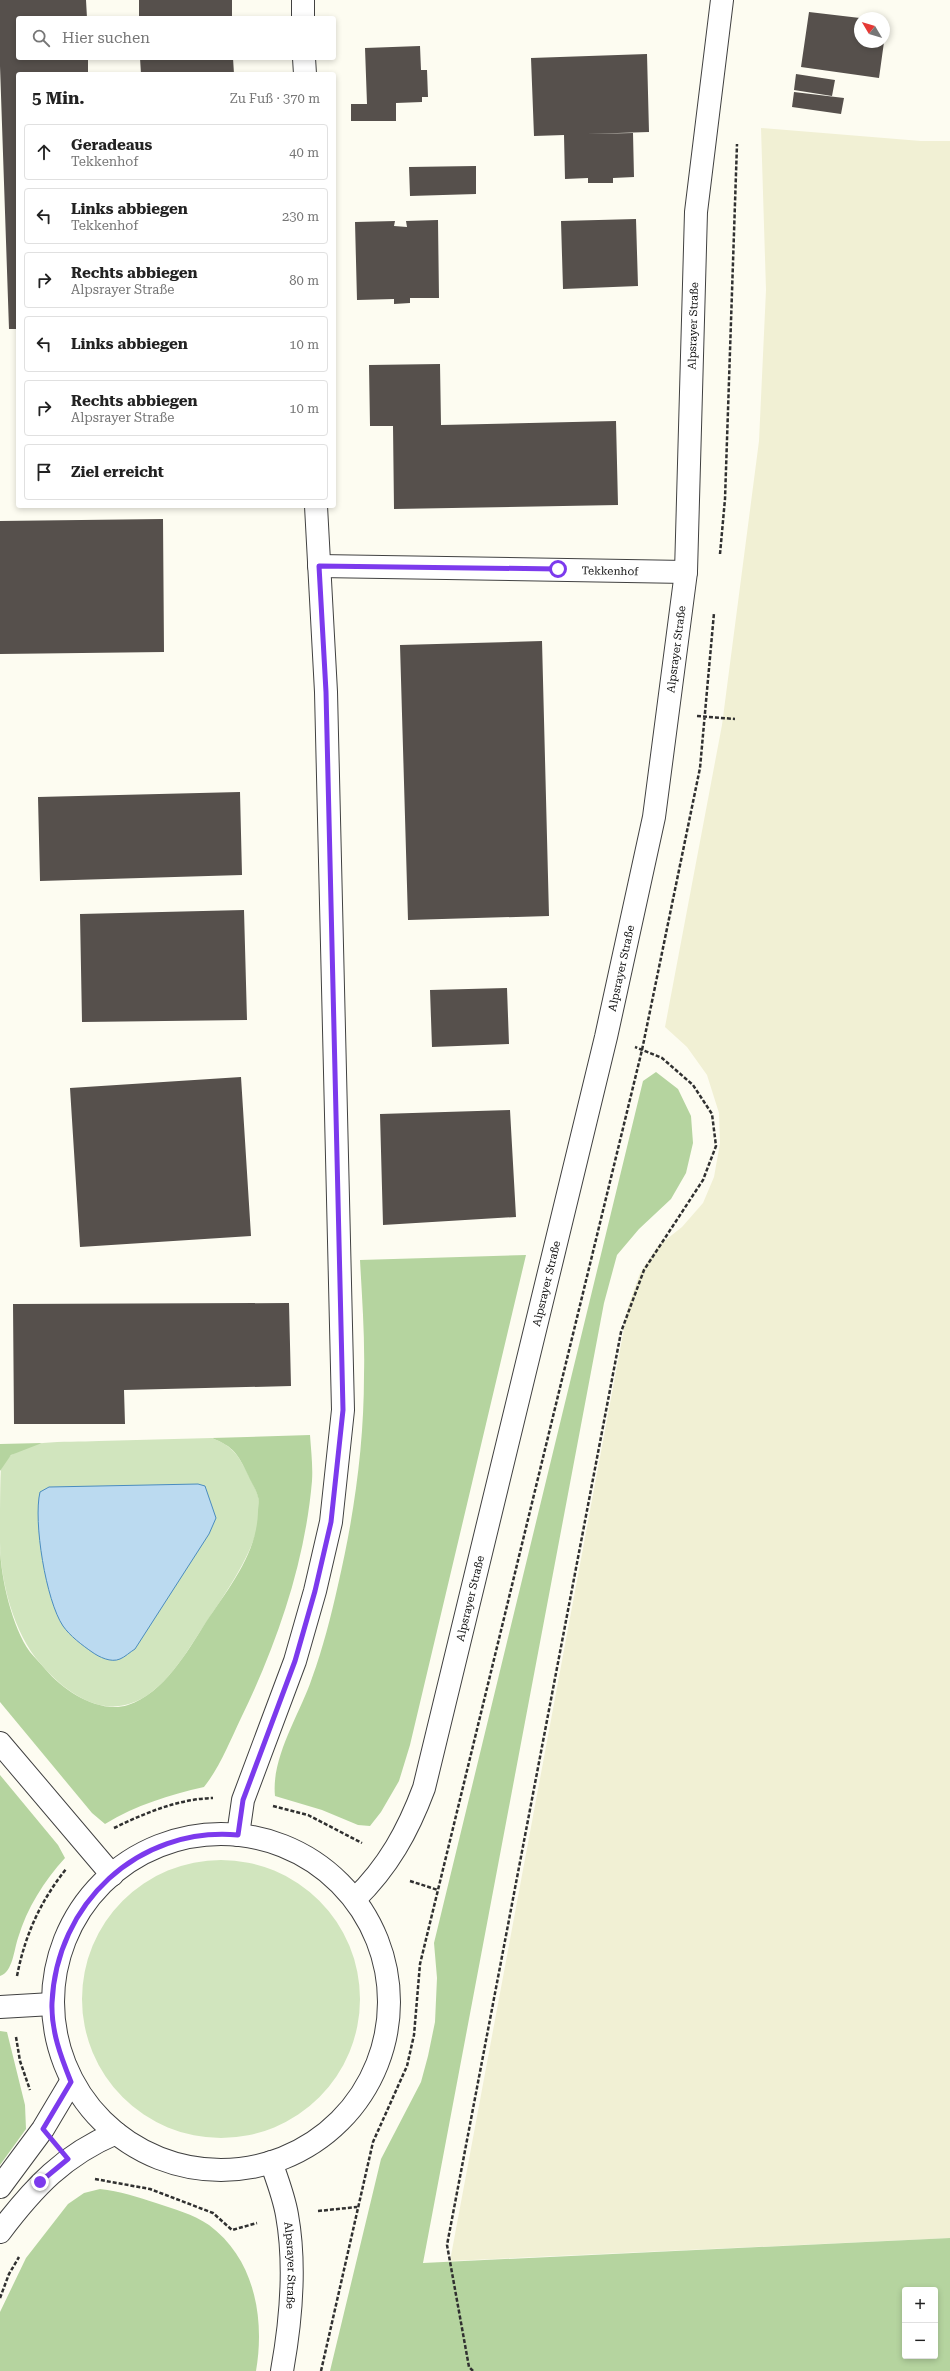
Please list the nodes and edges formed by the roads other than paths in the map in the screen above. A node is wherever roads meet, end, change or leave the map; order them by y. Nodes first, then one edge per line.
1 (303, 0) edge
2 (722, 0) edge
3 (303, 16) edge
4 (304, 60) edge
5 (305, 72) edge
6 (316, 508) edge
7 (319, 566) junction
8 (686, 572) junction
9 (0, 1743) edge
10 (238, 1835) junction
11 (112, 1875) junction
12 (355, 1899) junction
13 (52, 2004) junction
14 (5, 2007) edge
15 (71, 2082) junction
16 (116, 2133) junction
17 (271, 2162) junction
18 (0, 2187) edge
19 (0, 2232) edge
20 (282, 2371) edge

1 - 3 street
2 - 8 street, Alpsrayer Straße
4 - 5 street
6 - 7 street
7 - 8 street, Tekkenhof
7 - 10 street
8 - 12 street, Alpsrayer Straße
9 - 11 street
10 - 11 street
10 - 12 street
11 - 13 street
12 - 17 street
13 - 14 street
13 - 15 street
15 - 16 street
15 - 18 street
16 - 17 street
16 - 19 street
17 - 20 street, Alpsrayer Straße

